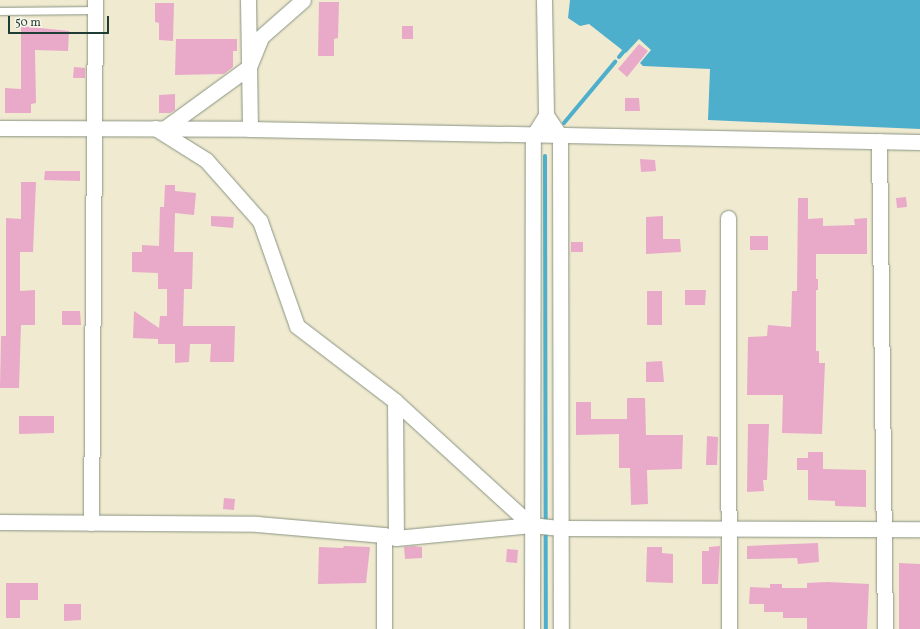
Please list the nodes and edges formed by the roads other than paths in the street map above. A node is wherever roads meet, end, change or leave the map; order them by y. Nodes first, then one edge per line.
1 (248, 0) edge
2 (303, 0) edge
3 (544, 0) edge
4 (95, 5) edge
5 (0, 11) edge
6 (249, 67) junction
7 (546, 116) junction
8 (96, 127) junction
9 (0, 128) edge
10 (160, 128) junction
11 (250, 129) junction
12 (533, 136) junction
13 (560, 136) junction
14 (880, 141) junction
15 (920, 142) edge
16 (728, 218) dead end
17 (395, 401) junction
18 (0, 522) edge
19 (91, 523) junction
20 (535, 526) junction
21 (558, 528) junction
22 (729, 529) junction
23 (920, 529) edge
24 (885, 530) junction
25 (390, 536) junction
26 (384, 629) edge
27 (532, 629) edge
28 (561, 629) edge
29 (729, 629) edge
30 (885, 629) edge

1 - 6 street
2 - 6 street
3 - 7 street
4 - 5 lane
4 - 8 street
6 - 10 street
6 - 11 street
7 - 12 street
7 - 13 street
8 - 9 street
8 - 10 street
8 - 19 street
10 - 11 street
10 - 17 street
11 - 12 street
12 - 13 street
12 - 20 street
13 - 14 street
13 - 21 street
14 - 15 street
14 - 24 street
16 - 22 street
17 - 20 street
17 - 25 street
18 - 19 street
19 - 25 street
20 - 21 street
20 - 25 street
20 - 27 street
21 - 22 street
21 - 28 street
22 - 24 street
22 - 29 street
23 - 24 street
24 - 30 street
25 - 26 street

